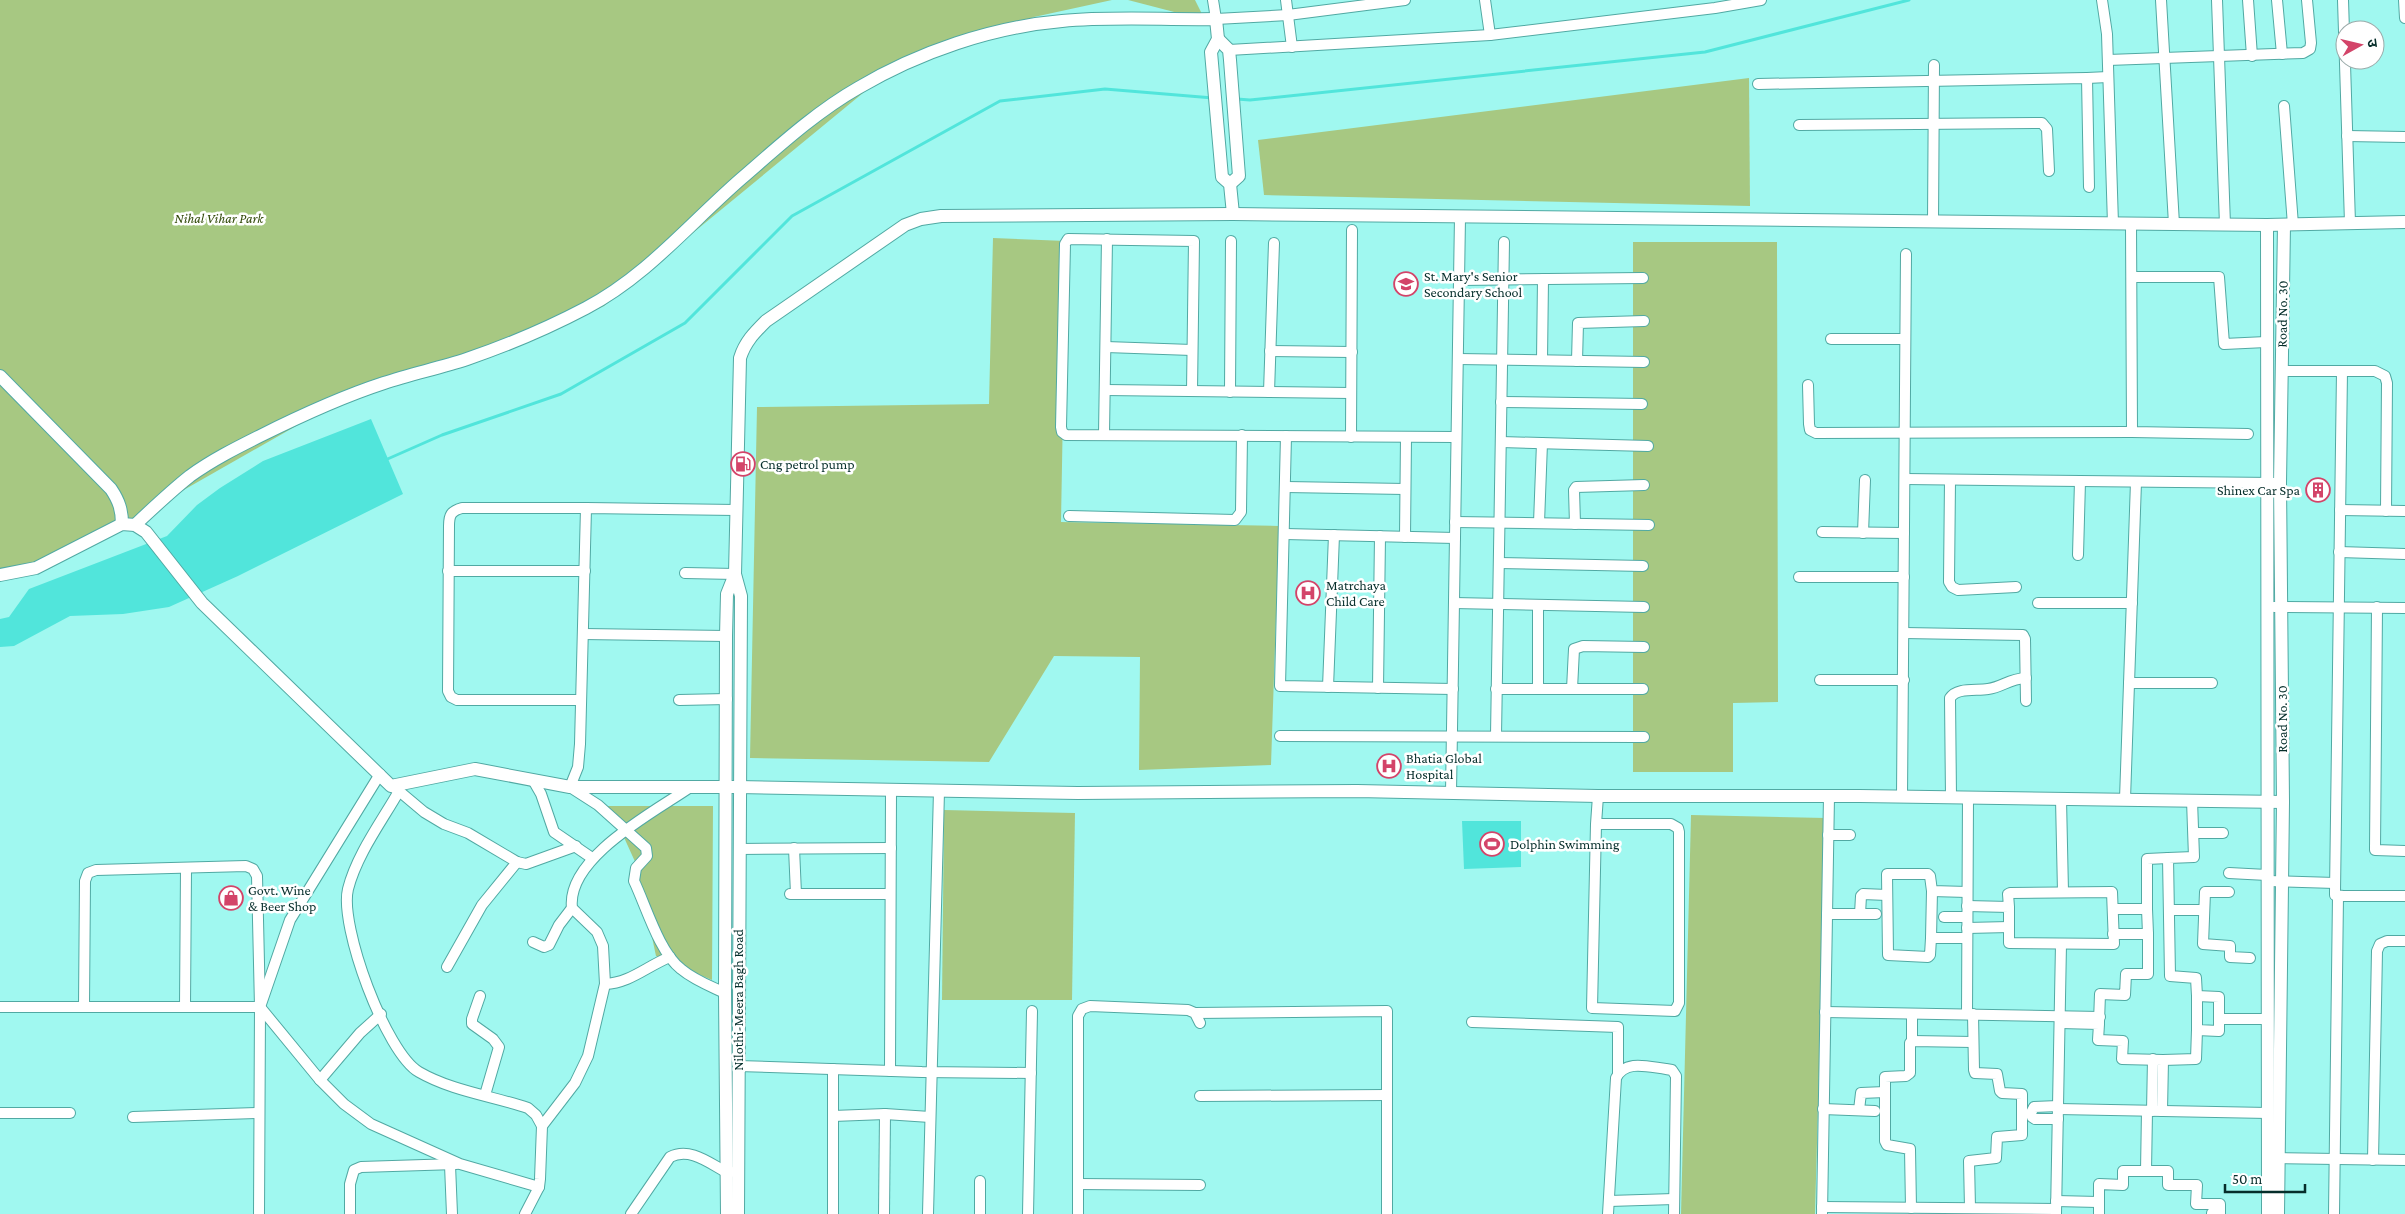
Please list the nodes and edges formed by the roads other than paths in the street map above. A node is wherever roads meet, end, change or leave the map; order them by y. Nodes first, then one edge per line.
1 (1214, 0) edge
2 (1286, 0) edge
3 (1405, 0) edge
4 (1485, 0) edge
5 (1761, 0) edge
6 (2161, 0) edge
7 (2217, 0) edge
8 (2248, 0) edge
9 (2278, 0) edge
10 (2307, 0) edge
11 (2343, 0) edge
12 (2404, 0) edge
13 (2102, 1) edge
14 (1288, 15) junction
15 (2405, 18) edge
16 (1216, 19) junction
17 (1490, 34) junction
18 (1218, 40) junction
19 (1292, 48) junction
20 (2282, 54) junction
21 (1230, 55) junction
22 (2252, 56) junction
23 (2164, 57) junction
24 (2220, 57) junction
25 (2108, 60) junction
26 (1934, 65) dead end
27 (2108, 77) junction
28 (2087, 78) junction
29 (1934, 83) junction
30 (1758, 84) dead end
31 (2284, 106) dead end
32 (1934, 124) junction
33 (1799, 125) dead end
34 (2347, 136) junction
35 (2405, 136) edge
36 (2049, 171) dead end
37 (1230, 184) junction
38 (2089, 187) dead end
39 (1233, 214) junction
40 (1460, 216) junction
41 (1933, 222) junction
42 (2405, 222) edge
43 (2113, 224) junction
44 (2132, 224) junction
45 (2174, 224) junction
46 (2225, 224) junction
47 (2350, 224) junction
48 (2267, 225) junction
49 (2288, 225) junction
50 (1352, 230) dead end
51 (1107, 239) junction
52 (1231, 241) dead end
53 (1504, 242) dead end
54 (1274, 243) dead end
55 (1906, 254) dead end
56 (2132, 277) junction
57 (1643, 278) dead end
58 (1543, 279) junction
59 (1459, 280) junction
60 (1504, 280) junction
61 (1644, 321) dead end
62 (1831, 339) dead end
63 (1905, 339) junction
64 (2266, 342) junction
65 (1106, 347) junction
66 (1192, 350) junction
67 (1270, 351) junction
68 (1352, 352) junction
69 (1458, 359) junction
70 (1502, 360) junction
71 (1542, 360) junction
72 (1577, 361) junction
73 (1644, 362) dead end
74 (2282, 371) junction
75 (2342, 371) junction
76 (0, 376) edge
77 (1808, 385) dead end
78 (1105, 390) junction
79 (1192, 391) junction
80 (1230, 392) junction
81 (1269, 392) junction
82 (1351, 394) junction
83 (1502, 402) junction
84 (1642, 404) dead end
85 (2132, 432) junction
86 (1104, 434) junction
87 (2248, 434) dead end
88 (1242, 435) junction
89 (1905, 435) junction
90 (1286, 436) junction
91 (1351, 437) junction
92 (1406, 437) junction
93 (1456, 437) junction
94 (1501, 442) junction
95 (1542, 443) junction
96 (1648, 446) dead end
97 (1865, 480) dead end
98 (1905, 480) junction
99 (1950, 480) junction
100 (2080, 481) junction
101 (2136, 482) junction
102 (2267, 483) junction
103 (2280, 483) junction
104 (1644, 485) dead end
105 (1286, 487) junction
106 (1405, 489) junction
107 (586, 508) junction
108 (736, 510) junction
109 (2340, 510) junction
110 (2386, 511) junction
111 (2405, 511) edge
112 (1069, 516) dead end
113 (1455, 522) junction
114 (1499, 523) junction
115 (1539, 523) junction
116 (122, 524) junction
117 (1575, 524) junction
118 (1649, 526) dead end
119 (140, 529) junction
120 (1822, 532) dead end
121 (1863, 533) junction
122 (1904, 533) junction
123 (1285, 534) junction
124 (1334, 535) junction
125 (1380, 536) junction
126 (1405, 537) junction
127 (1455, 538) junction
128 (2338, 552) junction
129 (2405, 554) edge
130 (2078, 555) dead end
131 (1498, 564) junction
132 (1643, 566) dead end
133 (584, 571) junction
134 (448, 572) junction
135 (685, 573) dead end
136 (735, 574) junction
137 (0, 575) edge
138 (1799, 577) dead end
139 (1904, 577) junction
140 (2016, 587) dead end
141 (2132, 603) junction
142 (1454, 604) junction
143 (1498, 604) junction
144 (2038, 604) dead end
145 (1538, 605) junction
146 (1644, 607) dead end
147 (2267, 607) junction
148 (2281, 607) junction
149 (2337, 607) junction
150 (2377, 607) junction
151 (2405, 608) edge
152 (1904, 633) junction
153 (583, 634) junction
154 (726, 636) junction
155 (1644, 646) dead end
156 (2026, 678) junction
157 (1820, 680) dead end
158 (1904, 680) junction
159 (2129, 683) junction
160 (2212, 683) dead end
161 (1328, 687) junction
162 (1378, 688) junction
163 (1453, 689) junction
164 (1496, 689) junction
165 (1538, 689) junction
166 (1572, 689) junction
167 (1643, 689) dead end
168 (726, 699) junction
169 (582, 700) junction
170 (679, 700) dead end
171 (2026, 701) dead end
172 (1280, 736) dead end
173 (1452, 736) junction
174 (1496, 736) junction
175 (1644, 737) dead end
176 (380, 774) junction
177 (533, 780) junction
178 (570, 787) junction
179 (732, 787) junction
180 (395, 788) junction
181 (689, 788) junction
182 (891, 790) junction
183 (939, 791) junction
184 (1451, 793) junction
185 (1598, 796) junction
186 (1829, 796) junction
187 (1902, 797) junction
188 (1951, 797) junction
189 (1968, 798) junction
190 (2061, 798) junction
191 (2125, 799) junction
192 (2192, 800) junction
193 (2267, 801) junction
194 (2282, 802) junction
195 (1596, 824) junction
196 (627, 831) junction
197 (2194, 833) junction
198 (2223, 833) dead end
199 (1828, 835) junction
200 (1850, 835) dead end
201 (576, 846) junction
202 (738, 848) junction
203 (794, 848) junction
204 (890, 848) junction
205 (2405, 851) edge
206 (592, 858) junction
207 (2168, 858) junction
208 (517, 862) junction
209 (186, 869) junction
210 (2229, 873) dead end
211 (2267, 878) junction
212 (2281, 882) junction
213 (2335, 883) junction
214 (1932, 891) junction
215 (1968, 892) junction
216 (2063, 892) junction
217 (2229, 892) dead end
218 (890, 894) junction
219 (1886, 895) junction
220 (2338, 896) junction
221 (2405, 896) edge
222 (1967, 906) junction
223 (2009, 907) junction
224 (572, 908) junction
225 (2147, 909) junction
226 (2113, 910) junction
227 (2169, 910) junction
228 (2204, 910) junction
229 (1827, 914) junction
230 (1860, 914) junction
231 (1876, 914) dead end
232 (1944, 917) dead end
233 (1967, 917) junction
234 (2009, 928) junction
235 (1967, 933) junction
236 (2114, 934) junction
237 (2148, 934) junction
238 (1931, 938) junction
239 (2405, 941) edge
240 (533, 942) dead end
241 (2061, 944) junction
242 (670, 957) junction
243 (2250, 958) dead end
244 (447, 967) dead end
245 (606, 984) junction
246 (725, 993) junction
247 (480, 996) dead end
248 (2197, 996) junction
249 (84, 1006) junction
250 (185, 1006) junction
251 (0, 1007) edge
252 (260, 1007) junction
253 (1032, 1011) dead end
254 (2280, 1011) junction
255 (1825, 1012) junction
256 (381, 1014) junction
257 (1912, 1014) junction
258 (1970, 1014) junction
259 (2267, 1015) junction
260 (2061, 1019) junction
261 (2219, 1019) junction
262 (2099, 1021) junction
263 (1472, 1022) dead end
264 (2197, 1030) junction
265 (1912, 1041) junction
266 (1973, 1042) junction
267 (2158, 1059) junction
268 (738, 1066) junction
269 (833, 1069) junction
270 (890, 1071) junction
271 (930, 1072) junction
272 (1031, 1073) junction
273 (1618, 1074) junction
274 (320, 1080) junction
275 (1885, 1092) junction
276 (485, 1095) junction
277 (1387, 1095) junction
278 (1200, 1096) dead end
279 (1823, 1109) junction
280 (1859, 1110) junction
281 (1875, 1111) dead end
282 (2058, 1111) junction
283 (2153, 1111) junction
284 (70, 1112) dead end
285 (259, 1113) junction
286 (2027, 1113) junction
287 (0, 1114) edge
288 (885, 1114) junction
289 (2268, 1114) junction
290 (834, 1116) junction
291 (930, 1116) junction
292 (133, 1117) dead end
293 (542, 1126) junction
294 (2274, 1158) junction
295 (2336, 1158) junction
296 (2373, 1160) junction
297 (2405, 1160) edge
298 (455, 1165) junction
299 (2146, 1171) junction
300 (732, 1172) junction
301 (980, 1181) dead end
302 (1078, 1184) junction
303 (1200, 1185) dead end
304 (539, 1187) junction
305 (1674, 1199) junction
306 (1609, 1201) junction
307 (2098, 1202) junction
308 (1911, 1208) junction
309 (1970, 1208) junction
310 (2056, 1208) edge
311 (1822, 1210) edge
312 (1940, 1211) edge
313 (259, 1214) edge
314 (350, 1214) edge
315 (452, 1214) edge
316 (525, 1214) edge
317 (631, 1214) edge
318 (727, 1214) edge
319 (738, 1214) edge
320 (833, 1214) edge
321 (884, 1214) edge
322 (928, 1214) edge
323 (980, 1214) edge
324 (1028, 1214) edge
325 (1078, 1214) edge
326 (1387, 1214) edge
327 (1608, 1214) edge
328 (1674, 1214) edge
329 (2098, 1214) edge
330 (2215, 1214) edge
331 (2268, 1214) edge
332 (2278, 1214) edge
333 (2334, 1214) edge

1 - 16 street
2 - 14 street
3 - 14 street
4 - 17 street
5 - 17 street
6 - 23 street
7 - 24 street
8 - 22 street
9 - 20 street
10 - 20 street
11 - 34 street
12 - 15 street
13 - 25 street
14 - 16 street
14 - 19 street
16 - 18 street
16 - 119 street
17 - 19 street
18 - 21 street
18 - 37 street
19 - 21 street
20 - 22 street
21 - 37 street
22 - 24 street
23 - 24 street
23 - 25 street
23 - 45 street
24 - 46 street
25 - 27 street
26 - 29 street
27 - 28 street
27 - 43 street
28 - 29 street
28 - 38 street
29 - 30 street
29 - 32 street
31 - 49 street
32 - 33 street
32 - 36 street
32 - 41 street
34 - 35 street
34 - 47 street
37 - 39 street
39 - 40 street
39 - 108 street
40 - 41 street
40 - 59 street
41 - 43 street
42 - 47 street
43 - 44 street
44 - 45 street
44 - 56 street
45 - 46 street
46 - 48 street
47 - 49 street
48 - 49 street
48 - 64 street, Road No. 30
49 - 74 street, Road No. 30
50 - 68 street
51 - 65 street
51 - 66 street
51 - 86 street
52 - 80 street
53 - 60 street
54 - 67 street
55 - 63 street
56 - 64 street
56 - 85 street
57 - 58 street
58 - 60 street
58 - 71 street
59 - 60 street
59 - 69 street
60 - 70 street
61 - 72 street
62 - 63 street
63 - 89 street
64 - 102 street, Road No. 30
65 - 66 street
65 - 78 street
66 - 79 street
67 - 68 street
67 - 81 street
68 - 82 street
69 - 70 street
69 - 93 street
70 - 71 street
70 - 83 street
71 - 72 street
72 - 73 street
74 - 75 street
74 - 103 street, Road No. 30
75 - 109 street
75 - 110 street
76 - 116 street
77 - 89 street
78 - 79 street
78 - 86 street
79 - 80 street
80 - 81 street
81 - 82 street
82 - 91 street
83 - 84 street
83 - 94 street
85 - 87 street
85 - 89 street
86 - 88 street
88 - 90 street
88 - 112 street
89 - 98 street
90 - 91 street
90 - 105 street
91 - 92 street
92 - 93 street
92 - 106 street
93 - 113 street
94 - 95 street
94 - 114 street
95 - 96 street
95 - 115 street
97 - 121 street
98 - 99 street
98 - 122 street
99 - 100 street
99 - 140 street
100 - 101 street
100 - 130 street
101 - 102 street
101 - 141 street
102 - 103 street
102 - 147 street, Road No. 30
103 - 148 street, Road No. 30
104 - 117 street
105 - 106 street
105 - 123 street
106 - 126 street
107 - 108 street
107 - 133 street
107 - 134 street
108 - 136 street
109 - 110 street
109 - 128 street
110 - 111 street
113 - 114 street
113 - 127 street
114 - 115 street
114 - 131 street
115 - 117 street
116 - 119 street
116 - 137 street
117 - 118 street
119 - 176 street
120 - 121 street
121 - 122 street
122 - 139 street
123 - 124 street
123 - 161 street
124 - 125 street
124 - 161 street
125 - 126 street
125 - 162 street
126 - 127 street
127 - 142 street
128 - 129 street
128 - 149 street
131 - 132 street
131 - 143 street
133 - 134 street
133 - 153 street
134 - 169 street
135 - 136 street
136 - 154 street
136 - 179 street
138 - 139 street
139 - 152 street
141 - 144 street
141 - 159 street
142 - 143 street
142 - 163 street
143 - 145 street
143 - 164 street
145 - 146 street
145 - 165 street
147 - 148 street
147 - 193 street, Road No. 30
148 - 149 street
148 - 194 street, Road No. 30
149 - 150 street
149 - 213 street
150 - 151 street
150 - 205 street
152 - 156 street
152 - 158 street
153 - 154 street
153 - 169 street
154 - 168 street
155 - 166 street
156 - 171 street
156 - 188 street
157 - 158 street
158 - 187 street
159 - 160 street
159 - 191 street
161 - 162 street
162 - 163 street
163 - 173 street
164 - 165 street
164 - 174 street
165 - 166 street
166 - 167 street
168 - 170 street
168 - 179 street
169 - 178 street
172 - 173 street
173 - 174 street
173 - 184 street
174 - 175 street
176 - 180 street
176 - 252 street
177 - 178 street
177 - 180 street
177 - 201 street
178 - 181 street
178 - 196 street
179 - 181 street
179 - 182 street
179 - 202 street, Nilothi-Meera Bagh Road
179 - 246 street, Nilothi-Meera Bagh Road
180 - 208 street
180 - 256 street
181 - 196 street
182 - 183 street
182 - 204 street
183 - 184 street
183 - 271 street
184 - 185 street
185 - 186 street
185 - 195 street
186 - 187 street
186 - 199 street
187 - 188 street
188 - 189 street
189 - 190 street
189 - 215 street
190 - 191 street
190 - 216 street
191 - 192 street
192 - 193 street
192 - 197 street
193 - 194 street
193 - 211 street, Road No. 30
194 - 212 street, Road No. 30
195 - 195 street
196 - 206 street
196 - 242 street
197 - 198 street
197 - 207 street
199 - 200 street
199 - 229 street
201 - 206 street
201 - 208 street
202 - 203 street
202 - 268 street, Nilothi-Meera Bagh Road
203 - 204 street
203 - 218 street
204 - 218 street
206 - 224 street
207 - 225 street
207 - 227 street
208 - 244 street
209 - 249 street
209 - 250 street
209 - 252 street
210 - 211 street
211 - 212 street
211 - 259 street, Road No. 30
212 - 213 street
212 - 254 street, Road No. 30
213 - 220 street
214 - 215 street
214 - 219 street
214 - 238 street
215 - 222 street
216 - 223 street
216 - 226 street
217 - 228 street
218 - 270 street
219 - 230 street
219 - 238 street
220 - 221 street
220 - 295 street
222 - 223 street
222 - 233 street
223 - 234 street
224 - 240 street
224 - 245 street
225 - 226 street
225 - 237 street
226 - 236 street
227 - 228 street
227 - 248 street
228 - 243 street
229 - 230 street
229 - 255 street
230 - 231 street
232 - 233 street
233 - 235 street
234 - 235 street
234 - 241 street
235 - 238 street
235 - 258 street
236 - 237 street
236 - 241 street
237 - 262 street
239 - 296 street
241 - 260 street
242 - 245 street
242 - 246 street
245 - 293 street
246 - 300 street, Nilothi-Meera Bagh Road
247 - 276 street
248 - 261 street
248 - 264 street
249 - 250 street
249 - 251 street
250 - 252 street
252 - 274 street
252 - 285 street
253 - 272 street
254 - 259 street
254 - 294 street, Road No. 30
255 - 257 street
255 - 279 street
256 - 274 street
256 - 276 street
257 - 258 street
257 - 265 street
258 - 260 street
258 - 266 street
259 - 261 street
259 - 289 street, Road No. 30
260 - 262 street
260 - 282 street
261 - 264 street
262 - 267 street
263 - 273 street
264 - 267 street
265 - 266 street
265 - 275 street
266 - 286 street
267 - 283 street
268 - 269 street
268 - 300 street, Nilothi-Meera Bagh Road
269 - 270 street
269 - 290 street
270 - 271 street
271 - 272 street
271 - 291 street
272 - 324 street
273 - 305 street
273 - 306 street
274 - 298 street
275 - 280 street
275 - 308 street
276 - 293 street
277 - 278 street
277 - 302 street
277 - 326 street
279 - 280 street
279 - 311 street
280 - 281 street
282 - 283 street
282 - 286 street
282 - 310 street
283 - 289 street
283 - 299 street
284 - 287 street
285 - 292 street
285 - 313 street
286 - 309 street
288 - 290 street
288 - 291 street
288 - 321 street
289 - 294 street, Road No. 30
290 - 320 street
291 - 322 street
293 - 304 street
294 - 295 street
294 - 331 street, Road No. 30
294 - 332 street, Road No. 30
295 - 296 street
295 - 333 street
296 - 297 street
298 - 304 street
298 - 314 street
298 - 315 street
299 - 307 street
299 - 330 street
300 - 317 street
300 - 318 street, Nilothi-Meera Bagh Road
300 - 319 street, Nilothi-Meera Bagh Road
301 - 323 street
302 - 303 street
302 - 325 street
304 - 316 street
305 - 306 street
305 - 328 street
306 - 327 street
307 - 310 street
307 - 329 street
308 - 311 street
308 - 312 street
309 - 310 street
309 - 312 street

